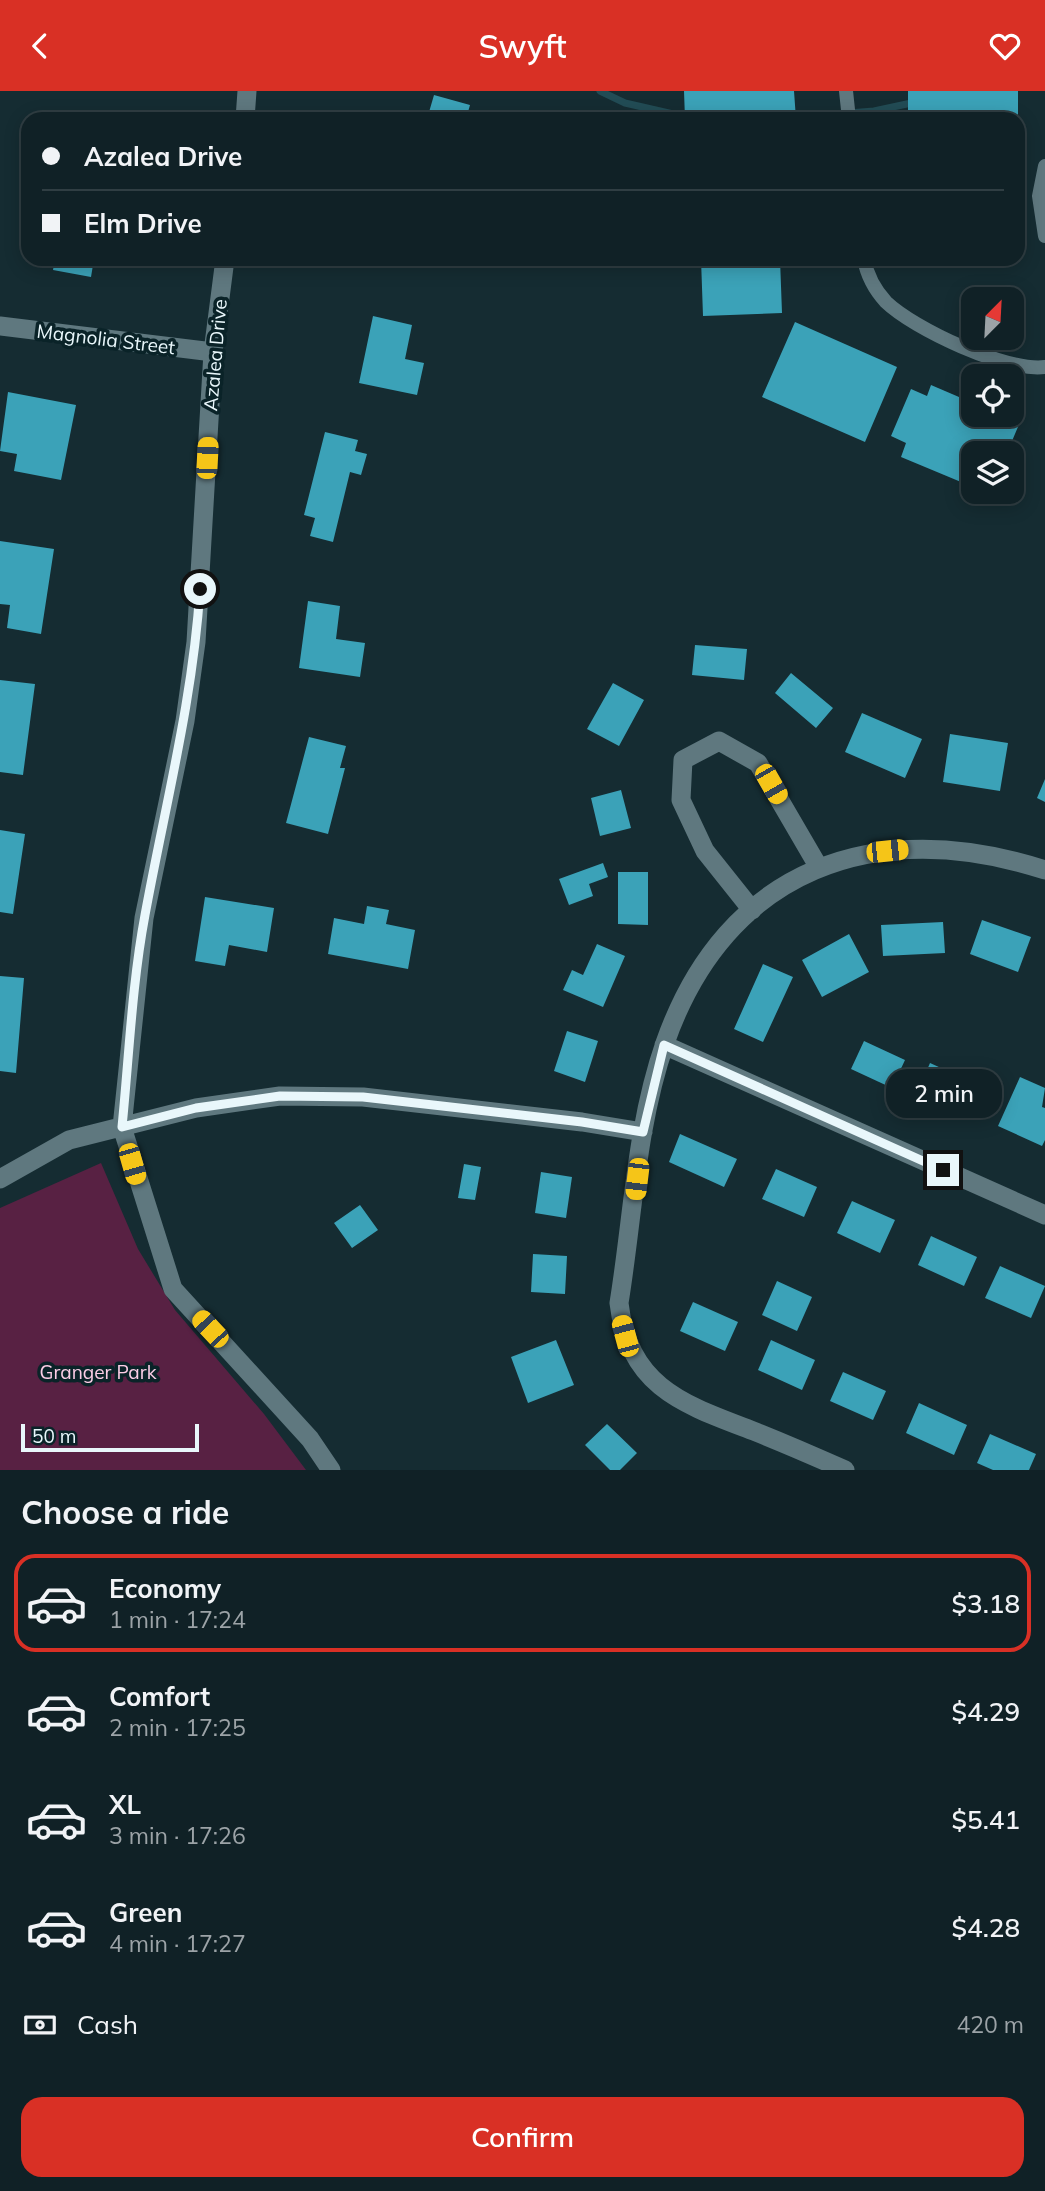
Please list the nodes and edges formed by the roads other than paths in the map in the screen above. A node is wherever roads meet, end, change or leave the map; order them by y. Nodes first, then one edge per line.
1 (247, 91) edge
2 (846, 91) edge
3 (246, 112) edge
4 (848, 112) edge
5 (1045, 166) edge
6 (1045, 236) edge
7 (224, 266) edge
8 (865, 266) edge
9 (0, 326) edge
10 (213, 352) junction
11 (1045, 367) edge
12 (818, 866) junction
13 (1045, 870) edge
14 (752, 910) junction
15 (664, 1045) junction
16 (122, 1127) junction
17 (643, 1132) junction
18 (0, 1179) edge
19 (1045, 1215) edge
20 (331, 1470) edge
21 (845, 1470) edge

1 - 3 street
2 - 4 lane
5 - 6 lane
7 - 10 street, Azalea Drive
8 - 11 lane
9 - 10 street, Magnolia Street
10 - 16 street, Azalea Drive
12 - 13 street
12 - 14 street
12 - 14 street
14 - 15 street
15 - 17 street
15 - 19 street
16 - 17 street
16 - 18 street
16 - 20 street, Azalea Drive
17 - 21 street

